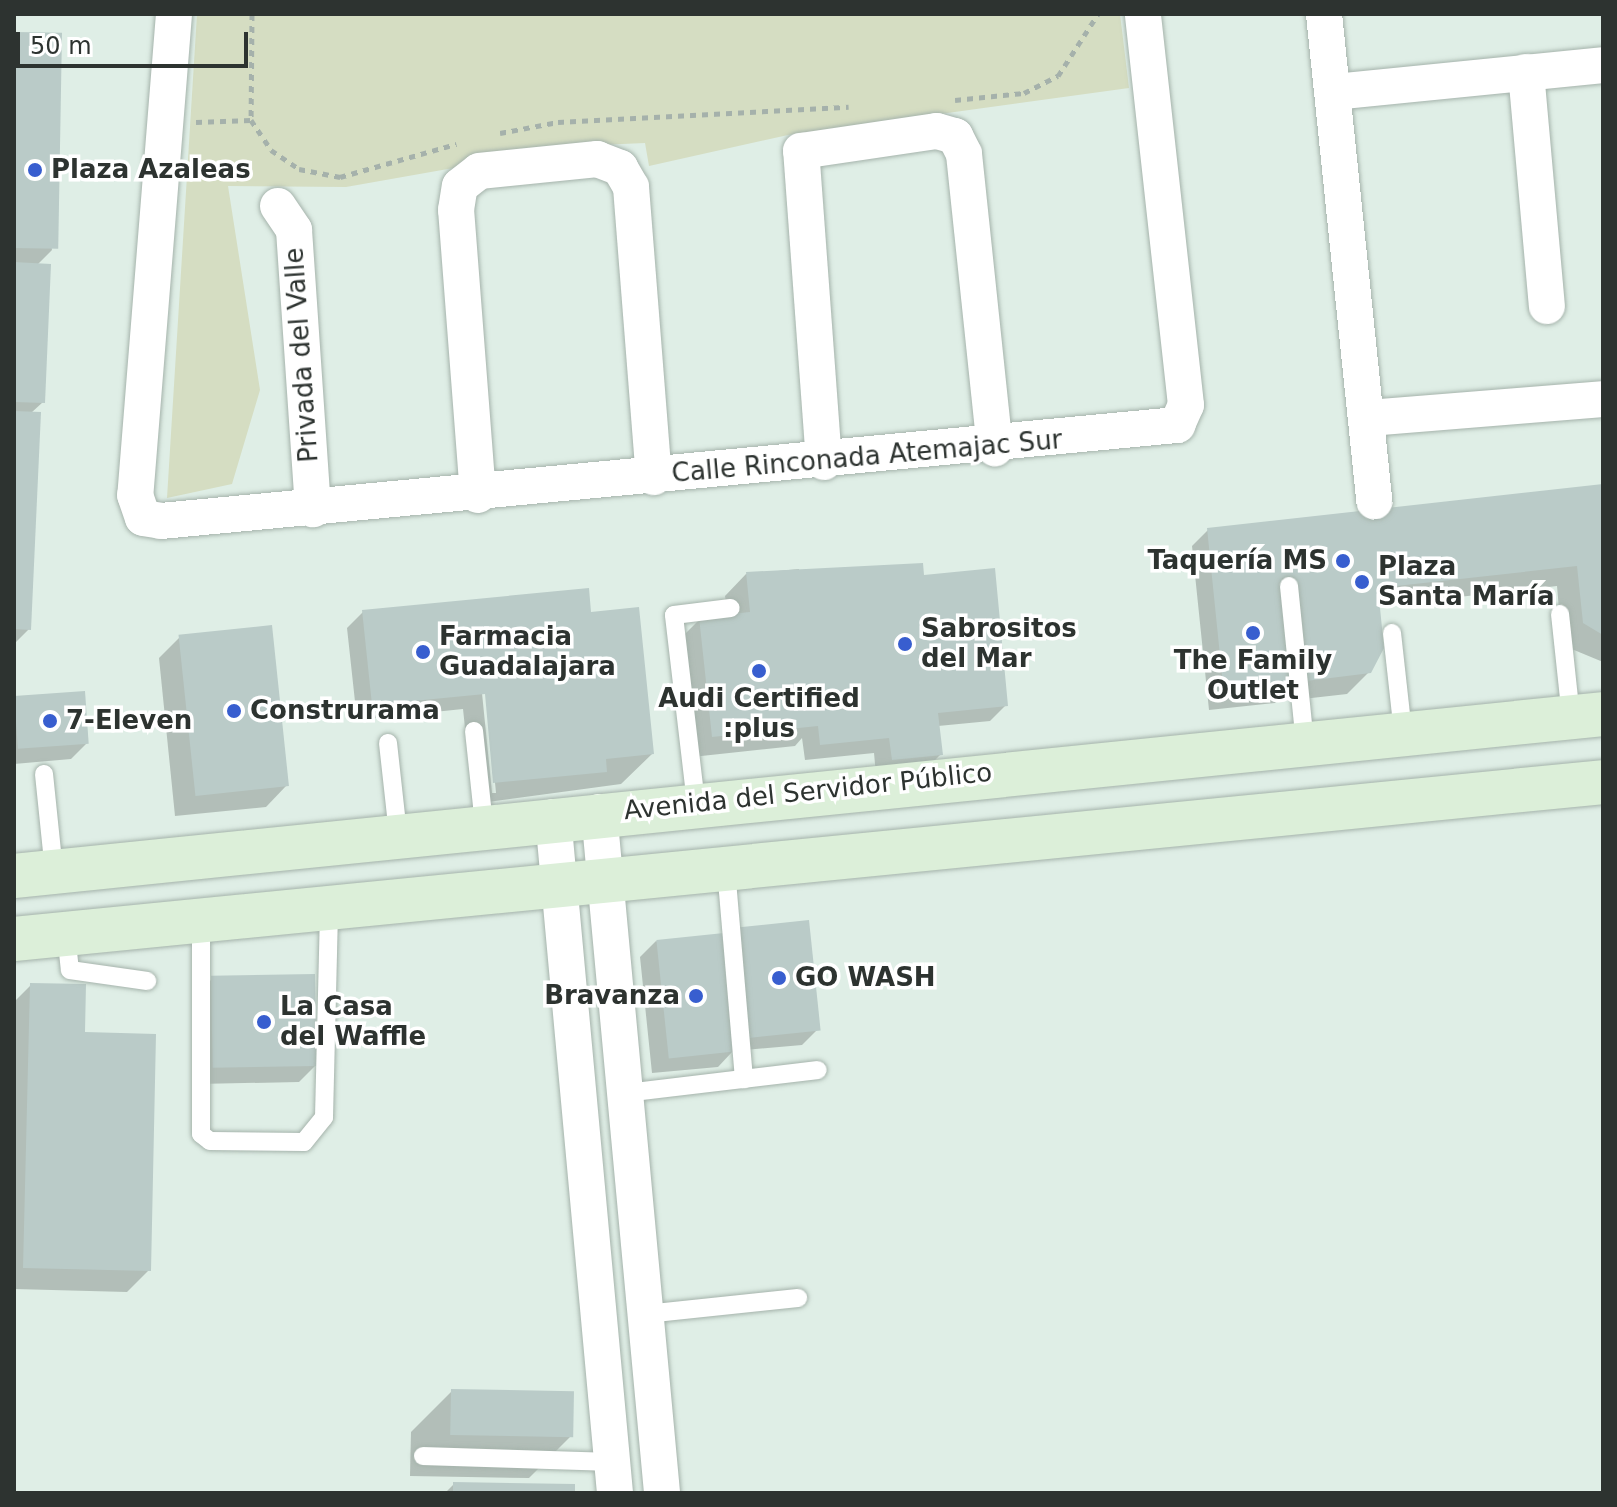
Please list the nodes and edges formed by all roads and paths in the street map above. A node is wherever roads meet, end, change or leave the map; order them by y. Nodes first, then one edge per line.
1 (174, 14) edge
2 (252, 14) edge
3 (1098, 14) edge
4 (1143, 14) edge
5 (1324, 14) edge
6 (1603, 65) edge
7 (1526, 72) junction
8 (1333, 92) junction
9 (940, 101) dead end
10 (864, 106) dead end
11 (251, 120) junction
12 (169, 124) junction
13 (491, 134) dead end
14 (462, 142) dead end
15 (278, 206) dead end
16 (1547, 306) dead end
17 (1603, 399) edge
18 (1368, 418) junction
19 (995, 448) junction
20 (824, 462) junction
21 (654, 477) junction
22 (478, 495) junction
23 (1374, 501) dead end
24 (313, 509) junction
25 (1289, 586) dead end
26 (731, 608) dead end
27 (1560, 614) dead end
28 (1392, 633) dead end
29 (1587, 715) edge
30 (474, 731) dead end
31 (1403, 733) junction
32 (388, 743) dead end
33 (1305, 743) junction
34 (44, 774) dead end
35 (1603, 782) edge
36 (696, 803) junction
37 (599, 812) junction
38 (553, 817) junction
39 (484, 824) junction
40 (398, 834) junction
41 (726, 866) junction
42 (34, 873) edge
43 (605, 878) junction
44 (559, 883) junction
45 (329, 908) junction
46 (201, 920) junction
47 (66, 933) junction
48 (14, 940) edge
49 (147, 981) dead end
50 (818, 1070) dead end
51 (744, 1079) junction
52 (625, 1093) junction
53 (798, 1298) dead end
54 (645, 1314) junction
55 (423, 1456) dead end
56 (613, 1478) edge
57 (662, 1493) edge

1 - 12 street
2 - 11 path
3 - 9 path
4 - 19 street, Calle Rinconada Atemajac Sur
5 - 8 street
6 - 7 street
7 - 8 street
7 - 16 street
8 - 18 street
10 - 13 path
11 - 12 path
11 - 14 path
12 - 24 street, Calle Rinconada Atemajac Sur
15 - 24 street, Privada del Valle
17 - 18 street
18 - 23 street
19 - 20 street, Calle Rinconada Atemajac Sur
19 - 20 street
20 - 21 street, Calle Rinconada Atemajac Sur
21 - 22 street, Calle Rinconada Atemajac Sur
21 - 22 street
22 - 24 street, Calle Rinconada Atemajac Sur
25 - 33 lane
26 - 36 lane
27 - 29 lane
28 - 31 lane
29 - 31 street, Avenida del Servidor Público
30 - 39 lane
31 - 33 street, Avenida del Servidor Público
32 - 40 lane
33 - 36 street, Avenida del Servidor Público
34 - 42 lane
35 - 41 street
36 - 37 street, Avenida del Servidor Público
37 - 38 street, Avenida del Servidor Público
37 - 43 street
38 - 39 street, Avenida del Servidor Público
38 - 44 street
39 - 40 street, Avenida del Servidor Público
40 - 42 street, Avenida del Servidor Público
41 - 43 street
41 - 51 lane
43 - 44 street
43 - 52 street
44 - 45 street
44 - 56 street
45 - 46 street
45 - 46 lane
46 - 47 street
47 - 48 street
47 - 49 lane
50 - 51 lane
51 - 52 lane
52 - 54 street
53 - 54 lane
54 - 57 street
55 - 56 lane

